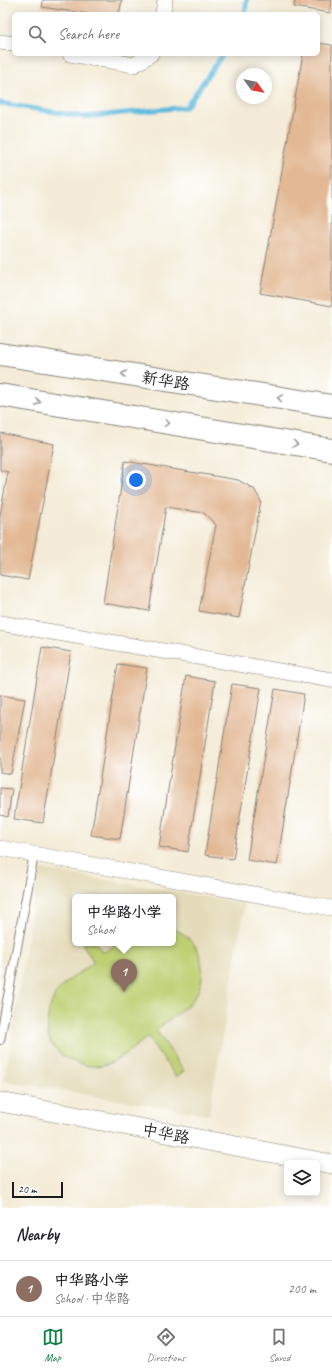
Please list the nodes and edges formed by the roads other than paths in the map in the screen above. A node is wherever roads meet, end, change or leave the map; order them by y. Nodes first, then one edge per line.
1 (165, 0) edge
2 (163, 12) edge
3 (0, 42) edge
4 (12, 44) edge
5 (82, 56) edge
6 (148, 56) edge
7 (0, 354) edge
8 (0, 395) edge
9 (332, 406) edge
10 (332, 450) edge
11 (0, 623) edge
12 (332, 680) edge
13 (0, 848) edge
14 (34, 854) junction
15 (331, 908) dead end
16 (0, 1040) edge
17 (0, 1102) edge
18 (332, 1164) edge

1 - 2 street
3 - 4 street
5 - 6 street
9 -> 7 main road, 新华路
8 -> 10 main road
11 - 12 street
13 - 14 street
14 - 15 street
14 - 16 lane
17 - 18 street, 中华路

